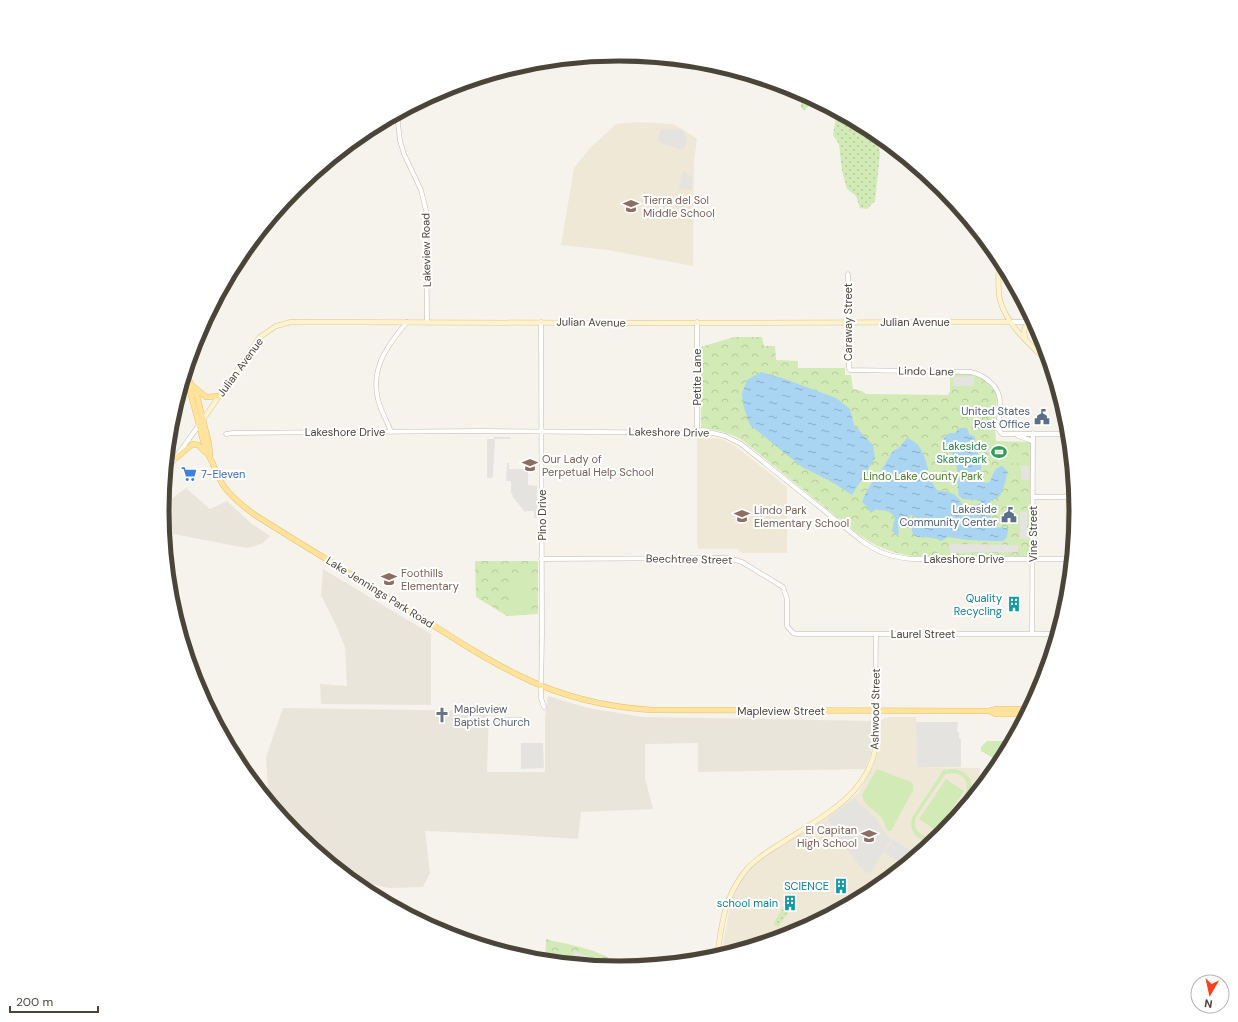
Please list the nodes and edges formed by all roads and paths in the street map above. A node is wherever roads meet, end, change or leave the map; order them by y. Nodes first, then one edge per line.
1 (398, 119) edge
2 (999, 270) edge
3 (848, 274) dead end
4 (407, 321) junction
5 (427, 322) junction
6 (541, 322) junction
7 (697, 322) junction
8 (848, 322) junction
9 (1010, 322) junction
10 (1027, 322) joint
11 (1026, 339) junction
12 (1041, 354) edge
13 (850, 370) joint
14 (189, 380) edge
15 (191, 384) junction
16 (220, 396) junction
17 (203, 419) junction
18 (199, 425) junction
19 (541, 431) junction
20 (391, 432) junction
21 (697, 432) junction
22 (1033, 433) junction
23 (226, 434) dead end
24 (1008, 434) junction
25 (1062, 434) edge
26 (1033, 442) junction
27 (210, 457) junction
28 (176, 458) junction
29 (172, 463) edge
30 (1068, 487) edge
31 (1033, 497) junction
32 (1068, 497) junction
33 (1069, 519) edge
34 (541, 559) junction
35 (1033, 559) junction
36 (1066, 559) edge
37 (790, 631) joint
38 (876, 634) junction
39 (1032, 634) junction
40 (1052, 634) edge
41 (541, 686) junction
42 (575, 697) joint
43 (544, 707) dead end
44 (1024, 708) edge
45 (875, 711) junction
46 (989, 711) junction
47 (1021, 714) edge
48 (718, 950) edge

1 - 5 street, Lakeview Road
2 - 9 main road
3 - 8 street, Caraway Street
4 - 5 main road, Julian Avenue
4 - 16 main road, Julian Avenue
4 - 20 street
5 - 6 main road, Julian Avenue
6 - 7 main road, Julian Avenue
6 - 19 street, Pino Drive
7 - 8 main road, Julian Avenue
7 - 21 street, Petite Lane
8 - 9 main road, Julian Avenue
8 - 13 street, Caraway Street
9 - 10 street, Julian Avenue
9 - 11 main road
10 - 11 main road
11 - 12 main road
13 - 24 street, Lindo Lane
14 - 15 main road, Lake Jennings Park Road
15 - 16 main road
15 - 17 main road, Lake Jennings Park Road
15 - 18 main road, Lake Jennings Park Road
16 - 17 main road, Julian Avenue
17 - 18 main road, Julian Avenue
17 - 27 main road, Lake Jennings Park Road
18 - 27 main road, Lake Jennings Park Road
18 - 28 street
19 - 20 street, Lakeshore Drive
19 - 21 street, Lakeshore Drive
19 - 34 street, Pino Drive
20 - 23 street, Lakeshore Drive
21 - 35 street, Lakeshore Drive
22 - 24 street
22 - 25 street
22 - 26 street, Vine Street
24 - 26 street
26 - 31 street, Vine Street
27 - 28 main road
27 - 41 main road, Lake Jennings Park Road
28 - 29 street
30 - 32 main road
31 - 32 street
31 - 35 street, Vine Street
32 - 33 main road
34 - 37 street, Beechtree Street
34 - 41 street, Pino Drive
35 - 36 street, Lakeshore Drive
35 - 39 street, Vine Street
37 - 38 street, Laurel Street
38 - 39 street, Laurel Street
38 - 45 street, Ashwood Street
39 - 40 street, Laurel Street
41 - 42 main road, Lake Jennings Park Road
41 - 43 street, Pino Drive
42 - 45 main road, Mapleview Street
44 - 46 main road, Mapleview Street
45 - 46 main road, Mapleview Street
45 - 48 main road, Ashwood Street
46 - 47 main road, Mapleview Street

